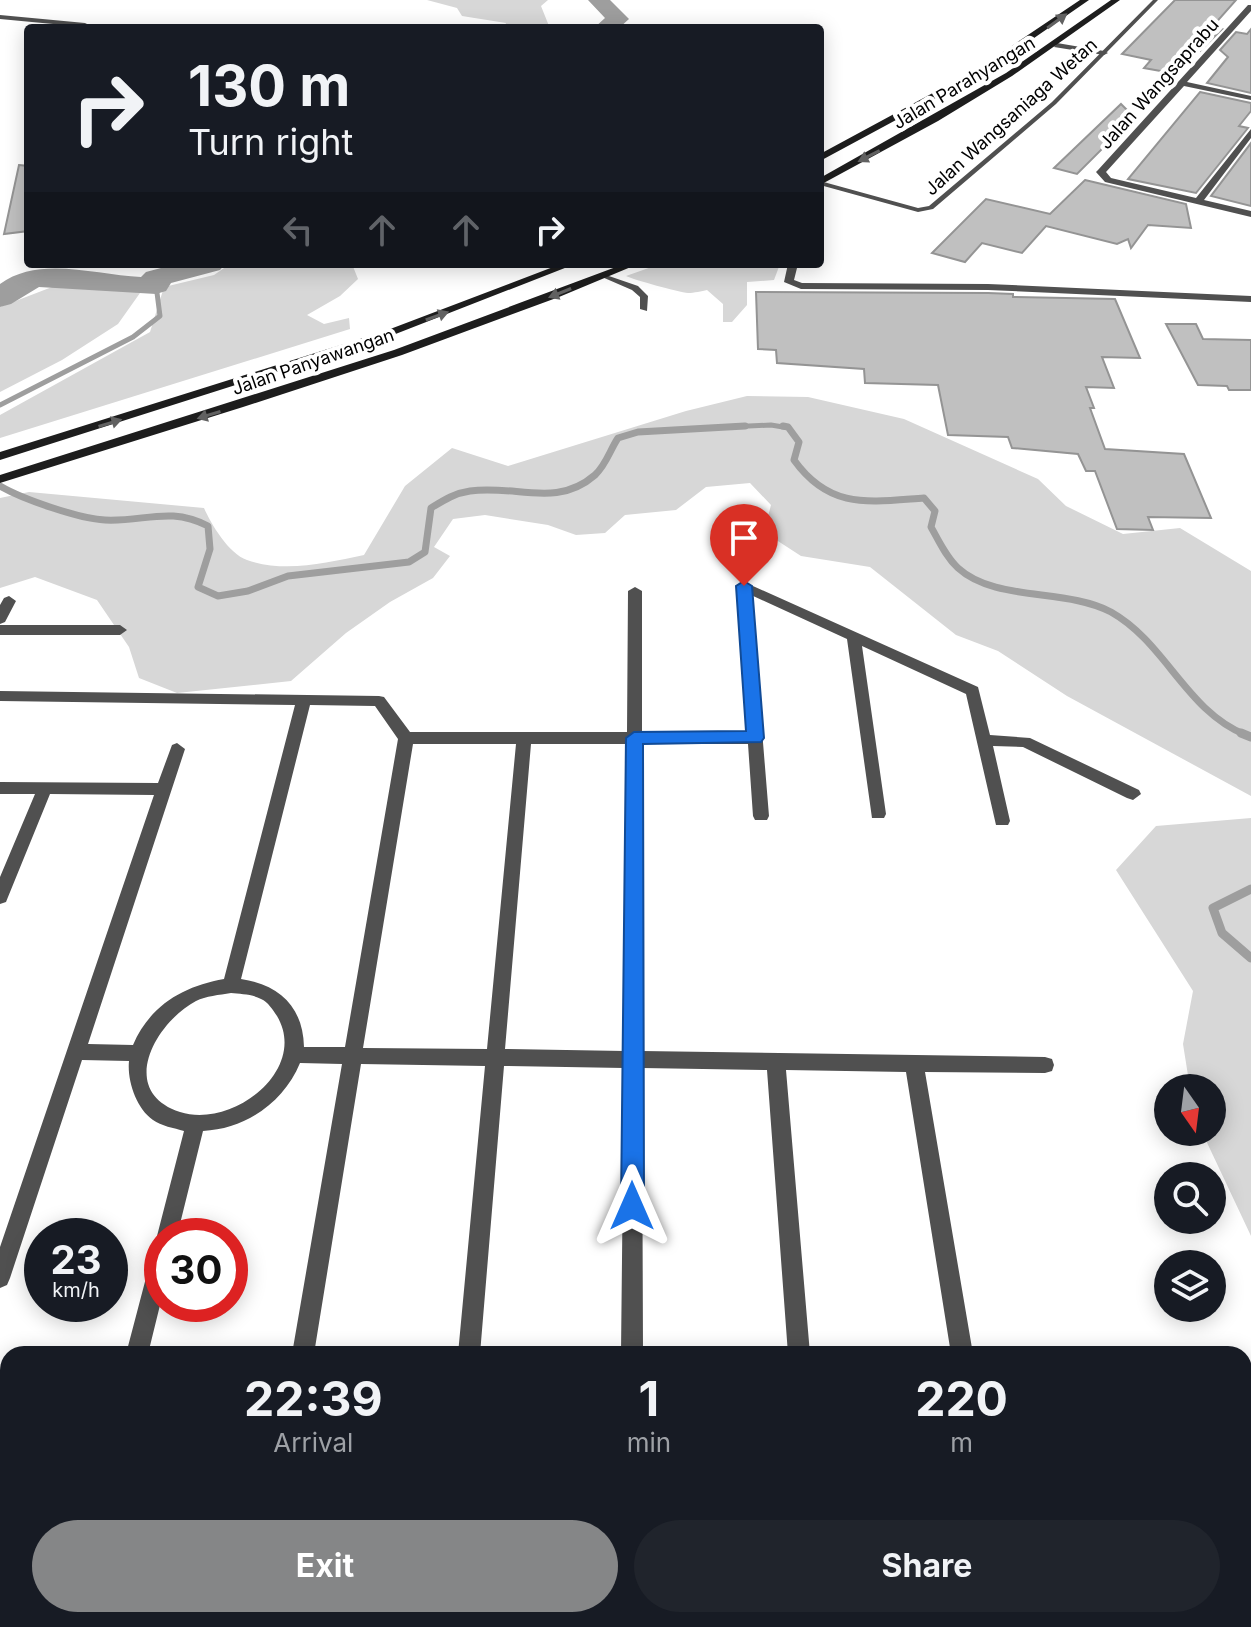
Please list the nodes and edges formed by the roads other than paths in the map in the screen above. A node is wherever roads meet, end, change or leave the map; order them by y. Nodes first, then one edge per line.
1 (1085, 0) edge
2 (1116, 0) edge
3 (1156, 0) edge
4 (1251, 7) edge
5 (0, 17) edge
6 (74, 24) edge
7 (1057, 45) junction
8 (1104, 53) junction
9 (1181, 83) junction
10 (1251, 98) edge
11 (1251, 132) edge
12 (824, 156) edge
13 (824, 180) edge
14 (824, 183) edge
15 (1198, 202) junction
16 (1251, 214) edge
17 (560, 268) edge
18 (623, 268) edge
19 (792, 268) edge
20 (604, 276) junction
21 (1251, 299) edge
22 (644, 309) dead end
23 (0, 456) edge
24 (0, 479) edge
25 (635, 591) dead end
26 (9, 601) dead end
27 (0, 619) edge
28 (0, 630) edge
29 (120, 630) dead end
30 (854, 636) junction
31 (0, 696) edge
32 (304, 700) junction
33 (406, 738) junction
34 (524, 738) junction
35 (634, 738) junction
36 (755, 738) junction
37 (984, 740) junction
38 (177, 749) dead end
39 (0, 788) edge
40 (45, 788) junction
41 (163, 789) junction
42 (1133, 794) dead end
43 (878, 814) dead end
44 (761, 816) dead end
45 (1002, 821) dead end
46 (0, 897) edge
47 (231, 985) junction
48 (76, 1052) junction
49 (138, 1053) junction
50 (295, 1055) junction
51 (353, 1055) junction
52 (496, 1057) junction
53 (633, 1058) junction
54 (776, 1060) junction
55 (914, 1062) junction
56 (1045, 1065) dead end
57 (195, 1125) junction
58 (172, 1218) edge
59 (0, 1278) edge
60 (145, 1322) edge
61 (139, 1346) edge
62 (304, 1346) edge
63 (470, 1346) edge
64 (632, 1346) edge
65 (798, 1346) edge
66 (961, 1346) edge

12 -> 1 main road, Jalan Parahyangan
2 - 7 main road, Jalan Parahyangan
3 - 8 lane, Jalan Wangsaniaga Wetan
4 - 9 street, Jalan Wangsaprabu
5 - 6 street
7 - 8 street
7 -> 13 main road, Jalan Parahyangan
8 - 14 lane, Jalan Wangsaniaga Wetan
9 - 10 street
9 - 15 street, Jalan Wangsaprabu
11 - 15 street
15 - 16 street, Jalan Wangsaprabu
23 -> 17 main road, Jalan Panyawangan
18 - 20 main road, Jalan Panyawangan
19 - 21 street
20 - 22 lane
20 -> 24 main road, Jalan Panyawangan
25 - 35 street
26 - 27 street
28 - 29 street
30 - 36 street
30 - 37 street
30 - 43 street
31 - 32 street
32 - 33 street
32 - 47 street
33 - 34 street
33 - 51 street
34 - 35 street
34 - 52 street
35 - 36 street
35 - 53 street
36 - 44 street
37 - 42 street
37 - 45 street
38 - 41 street
39 - 40 street
40 - 41 street
40 - 46 street
41 - 48 street
47 - 49 street
47 - 50 street
48 - 49 street
48 - 59 street
49 - 57 street
50 - 51 street
50 - 57 street
51 - 52 street
51 - 62 street
52 - 53 street
52 - 63 street
53 - 54 street
53 - 64 street
54 - 55 street
54 - 65 street
55 - 56 street
55 - 66 street
57 - 58 street
60 - 61 street

